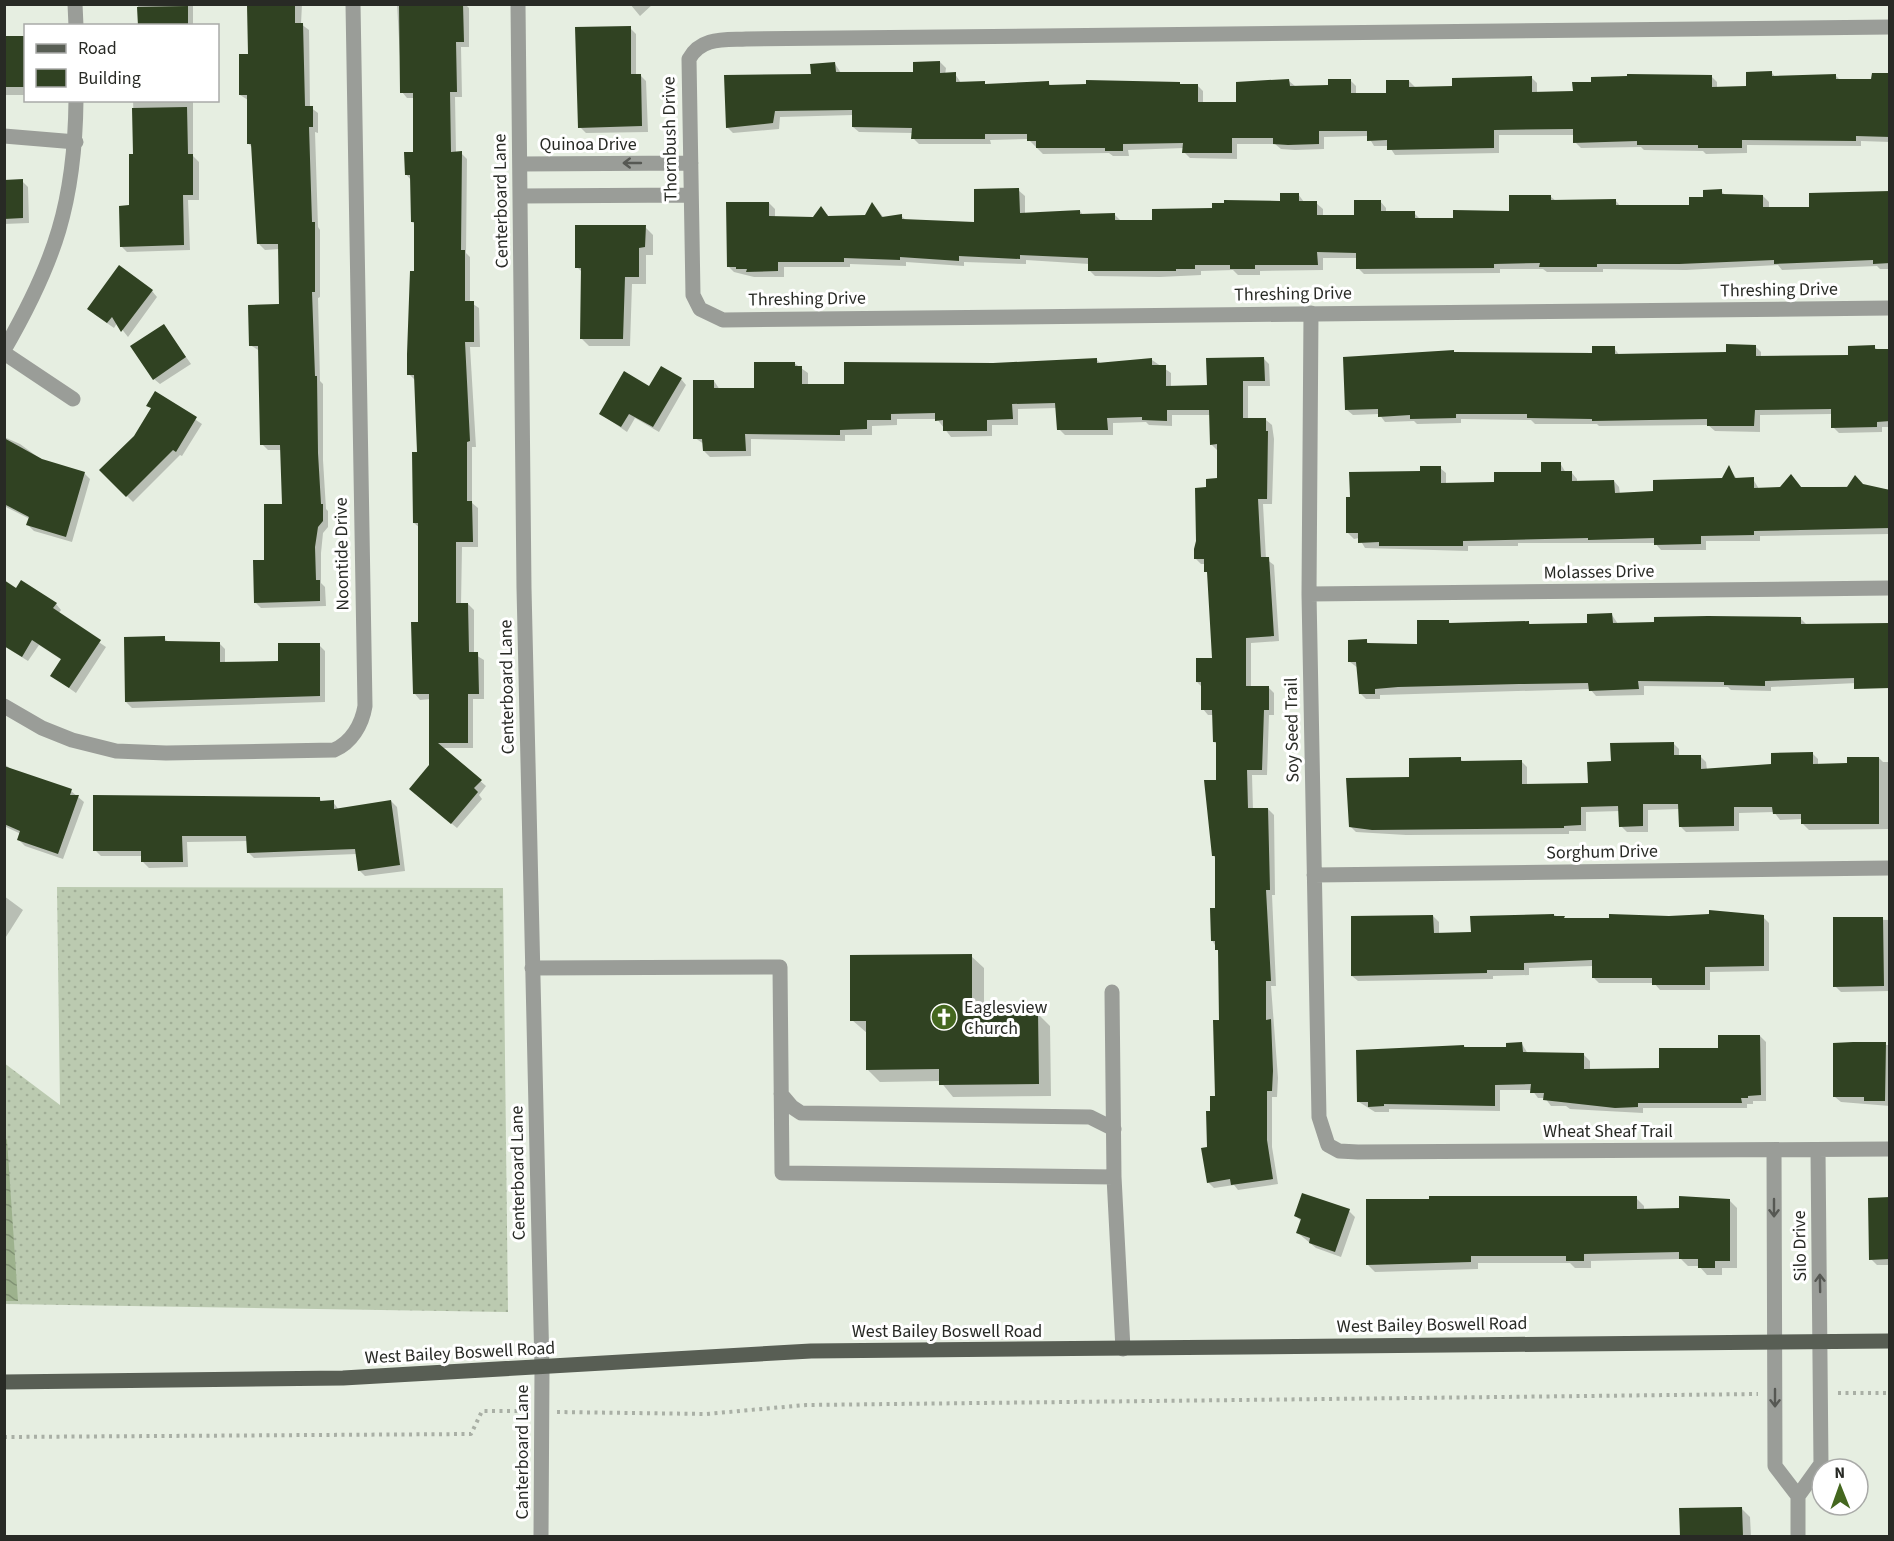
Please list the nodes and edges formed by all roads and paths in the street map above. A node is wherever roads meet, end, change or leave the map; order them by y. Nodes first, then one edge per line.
1 (75, 4) edge
2 (353, 4) edge
3 (518, 4) edge
4 (76, 24) edge
5 (1890, 27) edge
6 (76, 102) edge
7 (4, 136) edge
8 (76, 142) junction
9 (691, 163) junction
10 (521, 164) junction
11 (690, 195) junction
12 (521, 196) junction
13 (1890, 308) edge
14 (700, 309) joint
15 (1311, 313) junction
16 (4, 351) edge
17 (73, 399) dead end
18 (1890, 588) edge
19 (1310, 594) junction
20 (4, 706) edge
21 (1890, 868) edge
22 (1314, 875) junction
23 (532, 968) junction
24 (1112, 992) dead end
25 (781, 1094) junction
26 (1114, 1129) junction
27 (1328, 1145) joint
28 (1890, 1149) edge
29 (1774, 1150) junction
30 (1818, 1150) junction
31 (1114, 1177) junction
32 (1775, 1340) junction
33 (1822, 1341) junction
34 (1890, 1341) edge
35 (1123, 1349) junction
36 (542, 1369) junction
37 (4, 1382) edge
38 (1821, 1393) junction
39 (1890, 1393) edge
40 (1775, 1394) junction
41 (542, 1412) junction
42 (4, 1437) edge
43 (1798, 1496) junction
44 (541, 1536) edge
45 (1798, 1536) edge

1 - 4 street
2 - 20 street, Noontide Drive
3 - 10 street, Centerboard Lane
5 - 9 street, Thornbush Drive
6 - 8 street
7 - 8 street
8 - 16 street
9 -> 10 street, Quinoa Drive
9 - 11 street, Thornbush Drive
10 - 12 street, Centerboard Lane
11 - 12 street
11 - 14 street, Thornbush Drive
12 - 23 street, Centerboard Lane
13 - 15 street, Threshing Drive
14 - 15 street, Threshing Drive
15 - 19 street, Soy Seed Trail
16 - 17 street
18 - 19 street, Molasses Drive
19 - 22 street, Soy Seed Trail
21 - 22 street, Sorghum Drive
22 - 27 street, Soy Seed Trail
23 - 25 street
23 - 36 street, Centerboard Lane
24 - 26 street
25 - 26 street
25 - 31 street
26 - 31 street
27 - 29 street, Wheat Sheaf Trail
28 - 30 street, Wheat Sheaf Trail
29 - 30 street, Wheat Sheaf Trail
29 -> 32 street, Silo Drive
33 -> 30 street, Silo Drive
31 - 35 street
32 - 33 main road, West Bailey Boswell Road
32 - 35 main road, West Bailey Boswell Road
32 - 40 street, Silo Drive
33 - 34 main road, West Bailey Boswell Road
33 - 38 street, Silo Drive
35 - 36 main road, West Bailey Boswell Road
36 - 37 main road, West Bailey Boswell Road
36 - 41 street, Canterboard Lane
38 - 39 path
38 - 43 street, Silo Drive
40 - 41 path
40 -> 43 street, Silo Drive
41 - 42 path
41 - 44 street, Canterboard Lane
43 - 45 street

